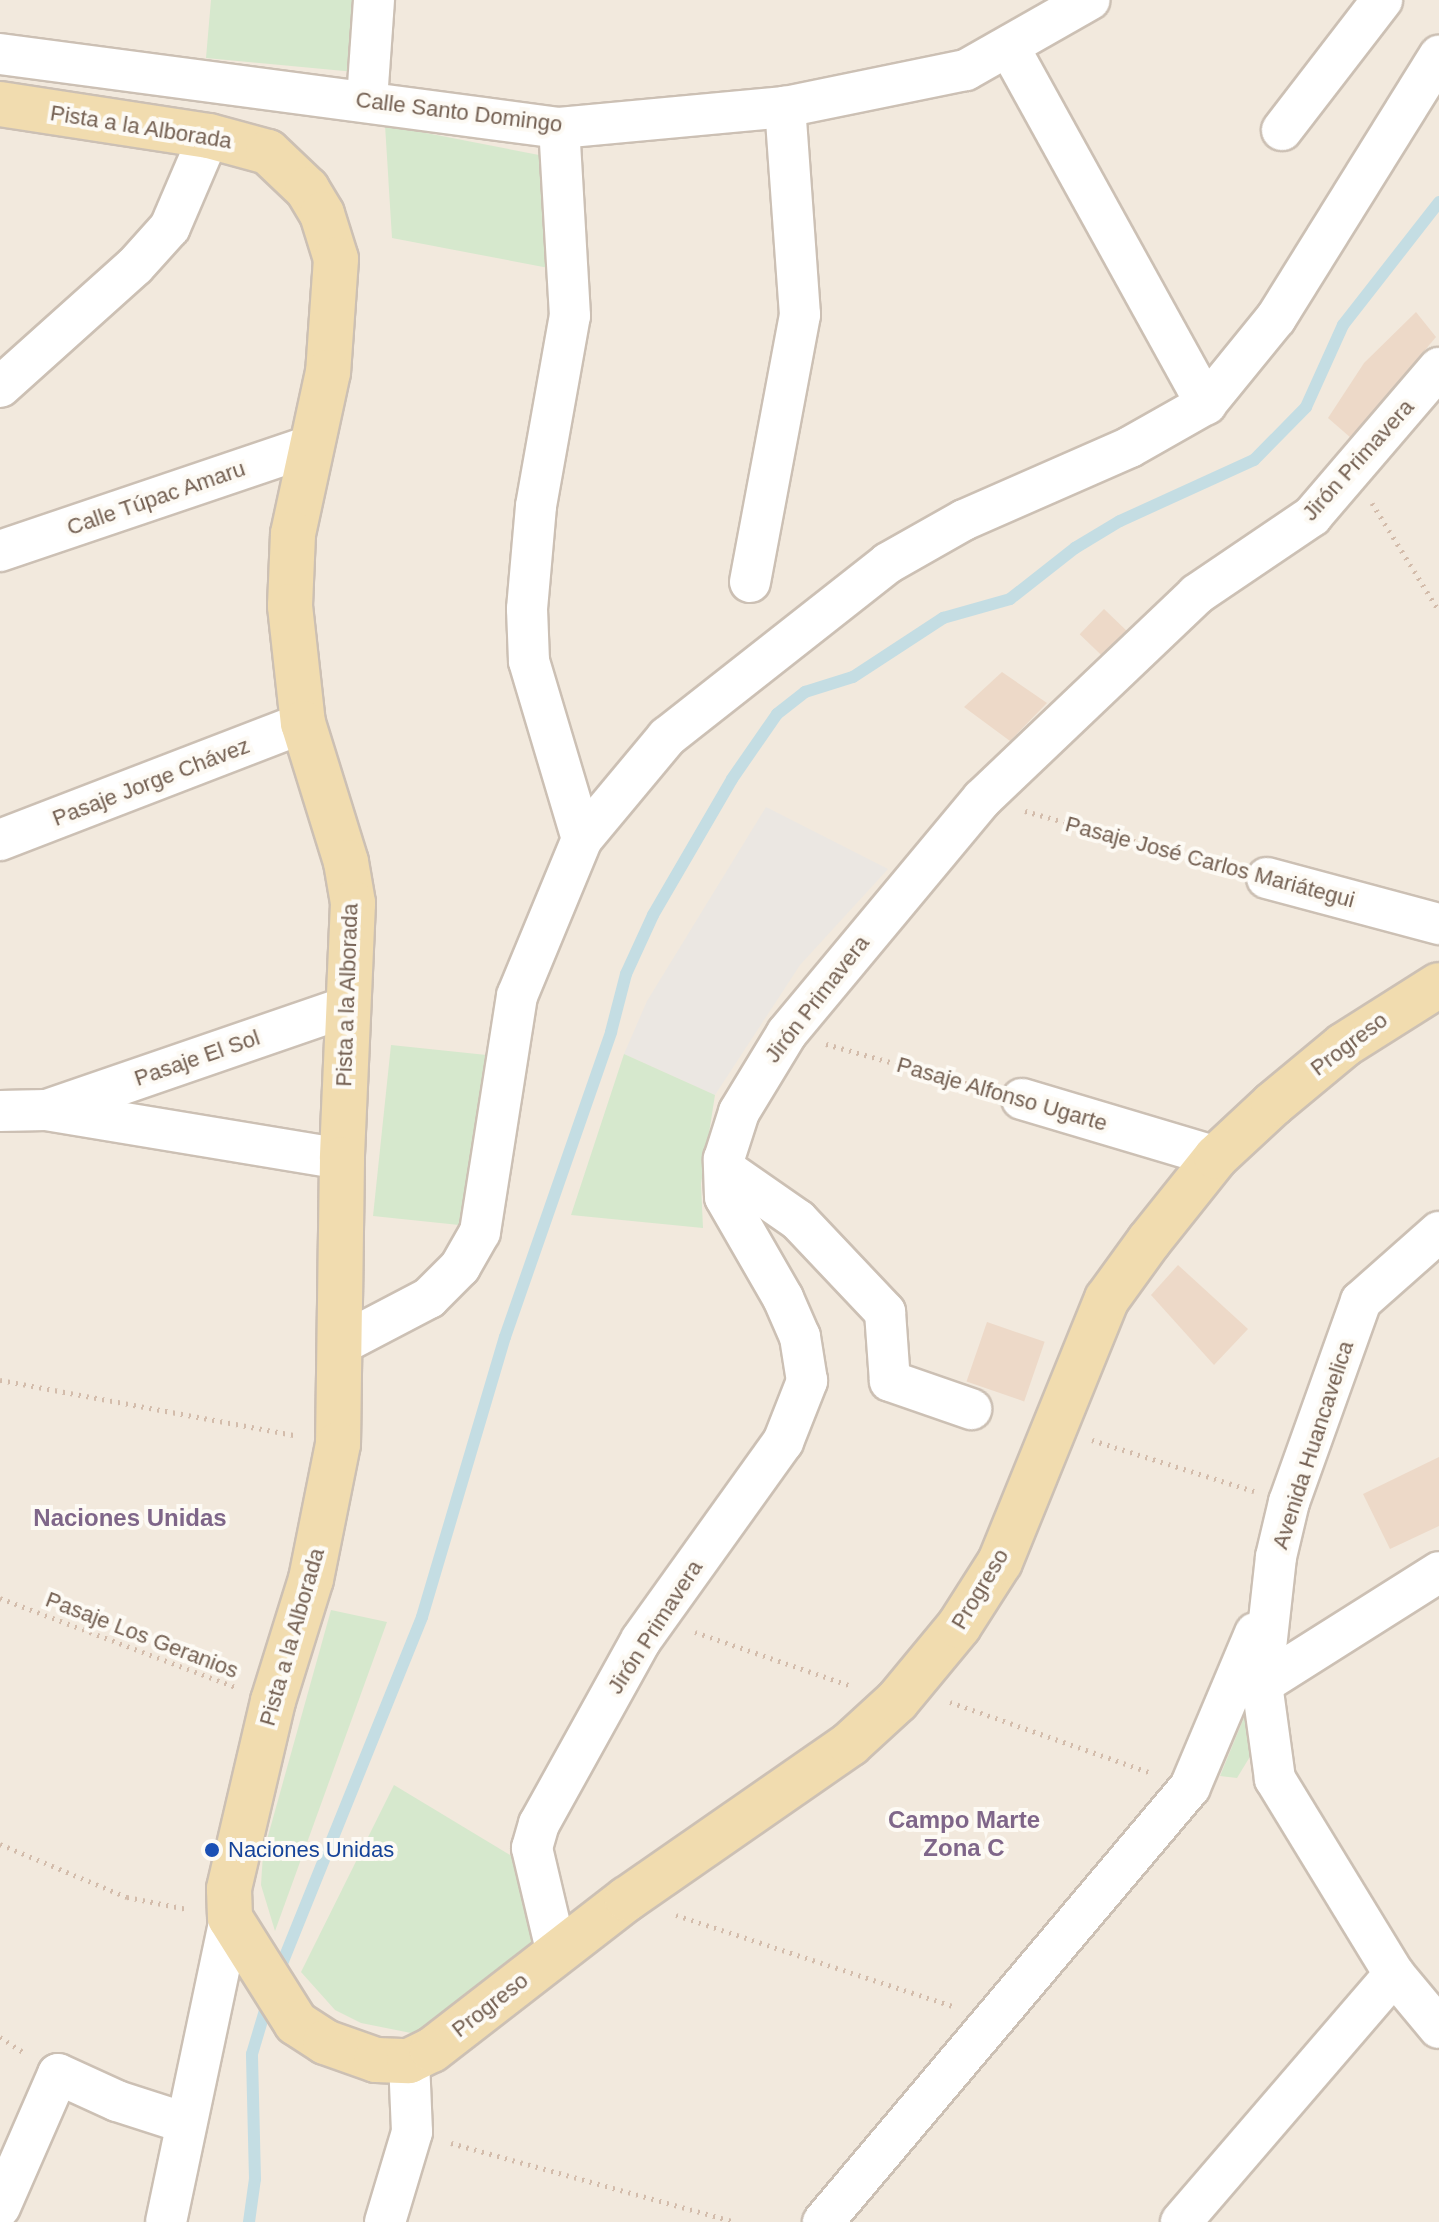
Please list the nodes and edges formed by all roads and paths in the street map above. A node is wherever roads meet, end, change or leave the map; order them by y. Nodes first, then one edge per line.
1 (374, 0) edge
2 (1089, 0) edge
3 (1382, 0) edge
4 (1010, 49) junction
5 (0, 54) edge
6 (1439, 56) edge
7 (367, 100) junction
8 (0, 105) edge
9 (785, 107) junction
10 (559, 128) junction
11 (1282, 130) dead end
12 (209, 136) junction
13 (1439, 368) edge
14 (0, 387) edge
15 (1206, 404) junction
16 (313, 445) junction
17 (1352, 470) junction
18 (0, 551) edge
19 (750, 582) dead end
20 (1439, 611) edge
21 (303, 723) junction
22 (982, 799) junction
23 (582, 839) junction
24 (0, 840) edge
25 (1267, 878) joint
26 (1439, 924) edge
27 (1439, 985) edge
28 (349, 1006) junction
29 (787, 1033) junction
30 (1022, 1099) joint
31 (46, 1110) junction
32 (0, 1111) edge
33 (1216, 1157) junction
34 (342, 1159) junction
35 (726, 1170) junction
36 (1439, 1232) edge
37 (343, 1343) junction
38 (0, 1380) edge
39 (971, 1409) dead end
40 (1058, 1430) junction
41 (338, 1444) junction
42 (1289, 1502) junction
43 (1439, 1572) edge
44 (1274, 1588) junction
45 (0, 1598) edge
46 (656, 1619) junction
47 (1262, 1684) junction
48 (904, 1695) junction
49 (273, 1701) junction
50 (1190, 1787) junction
51 (0, 1844) edge
52 (627, 1899) junction
53 (230, 1918) junction
54 (557, 1954) junction
55 (1394, 1974) junction
56 (994, 2020) junction
57 (1439, 2028) edge
58 (393, 2060) junction
59 (185, 2123) junction
60 (412, 2132) junction
61 (0, 2207) edge
62 (166, 2222) edge
63 (385, 2222) edge
64 (735, 2222) edge
65 (823, 2222) edge
66 (1181, 2222) edge

1 - 7 street
2 - 4 street, Calle Santo Domingo
3 - 11 street
4 - 9 street, Calle Santo Domingo
4 - 15 street
5 - 7 street, Calle Santo Domingo
6 - 15 street
7 - 10 street, Calle Santo Domingo
8 - 12 main road, Pista a la Alborada
9 - 10 street, Calle Santo Domingo
9 - 19 street
10 - 23 street
12 - 14 street
12 - 16 main road, Pista a la Alborada
13 - 17 street, Jirón Primavera
15 - 23 street
16 - 18 street, Calle Túpac Amaru
16 - 21 main road, Pista a la Alborada
17 - 20 path
17 - 22 street, Jirón Primavera
21 - 24 street, Pasaje Jorge Chávez
21 - 28 main road, Pista a la Alborada
22 - 25 path, Pasaje José Carlos Mariátegui
22 - 29 street, Jirón Primavera
23 - 37 street
25 - 26 street, Pasaje José Carlos Mariátegui
27 - 33 main road, Progreso
28 - 31 street, Pasaje El Sol
28 - 34 main road, Pista a la Alborada
29 - 30 path, Pasaje Alfonso Ugarte
29 - 35 street, Jirón Primavera
30 - 33 street, Pasaje Alfonso Ugarte
31 - 32 street, Pasaje El Sol
31 - 34 street, Pasaje El Sol
33 - 40 main road, Progreso
34 - 37 main road, Pista a la Alborada
35 - 39 street
35 - 46 street, Jirón Primavera
36 - 42 street, Avenida Huancavelica
37 - 41 main road, Pista a la Alborada
38 - 41 path
40 - 42 path
40 - 48 main road, Progreso
41 - 49 main road, Pista a la Alborada
42 - 44 street, Avenida Huancavelica
43 - 47 street
44 - 47 street, Avenida Huancavelica
44 - 50 street
45 - 49 path, Pasaje Los Geranios
46 - 48 path
46 - 54 street, Jirón Primavera
47 - 55 street, Avenida Huancavelica
48 - 50 path
48 - 52 main road, Progreso
49 - 53 main road, Pista a la Alborada
50 - 56 street
51 - 53 path
52 - 54 main road, Progreso
52 - 56 path
53 - 58 main road
53 - 59 street
54 - 58 main road, Progreso
55 - 57 street, Avenida Huancavelica
55 - 66 street
56 - 65 street
58 - 60 street
59 - 61 street
59 - 62 street
60 - 63 street
60 - 64 path

